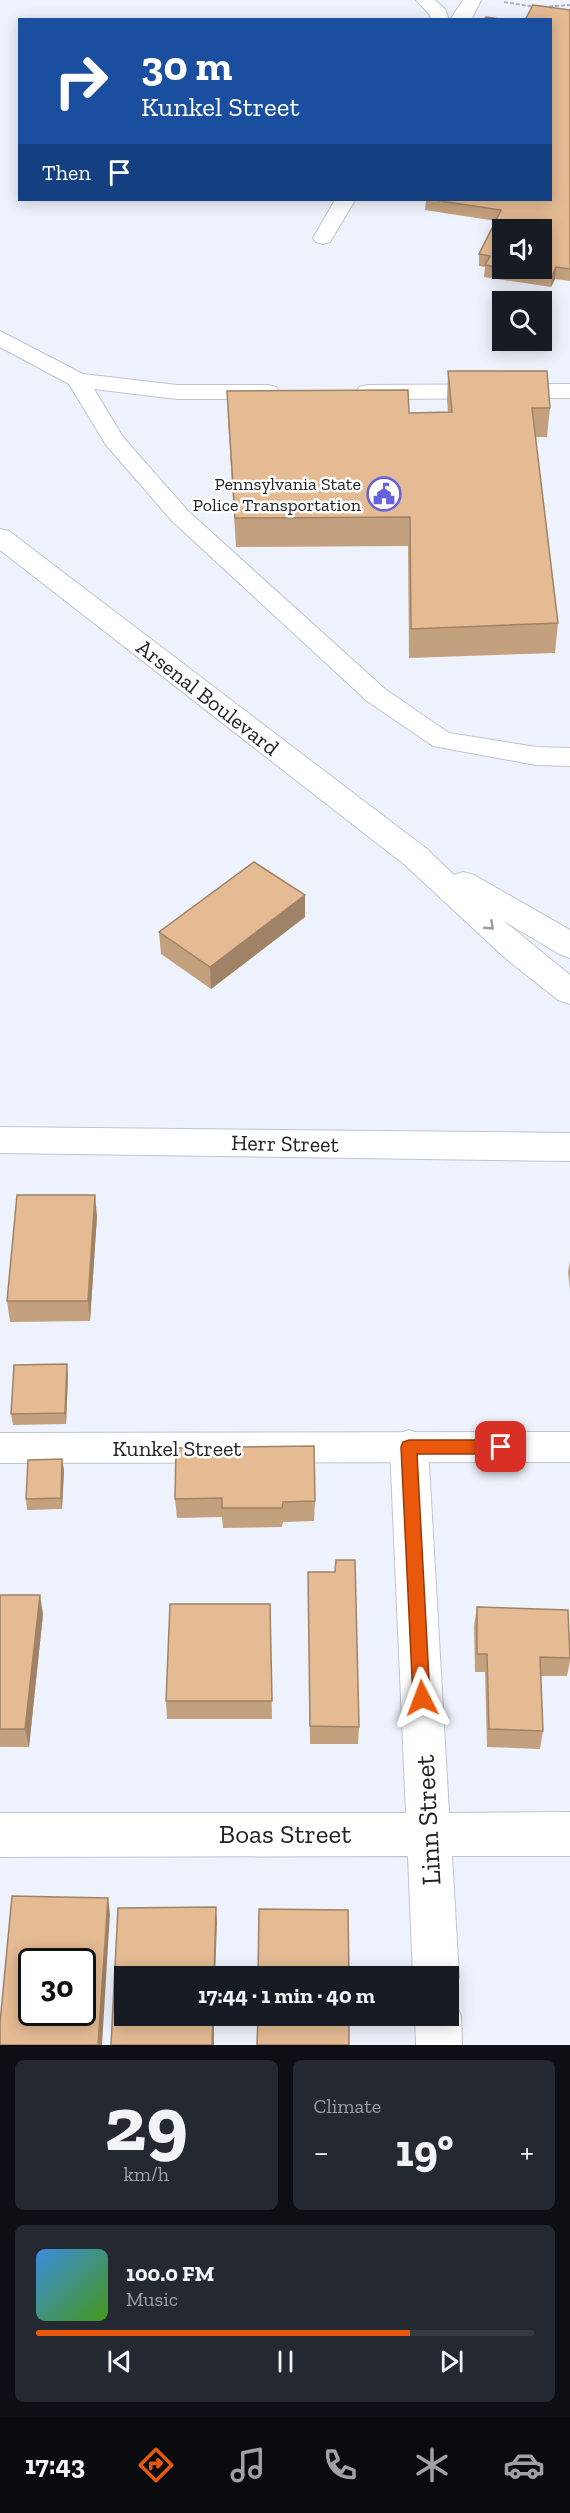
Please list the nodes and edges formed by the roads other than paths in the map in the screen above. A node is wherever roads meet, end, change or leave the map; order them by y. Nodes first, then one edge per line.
1 (425, 0) edge
2 (472, 0) edge
3 (440, 18) edge
4 (462, 18) edge
5 (344, 201) edge
6 (323, 238) dead end
7 (0, 338) edge
8 (78, 380) junction
9 (570, 391) edge
10 (289, 392) edge
11 (346, 392) edge
12 (0, 537) edge
13 (570, 757) edge
14 (416, 857) junction
15 (570, 946) edge
16 (570, 992) edge
17 (0, 1140) edge
18 (570, 1147) edge
19 (409, 1447) junction
20 (570, 1447) edge
21 (0, 1448) edge
22 (429, 1834) junction
23 (570, 1834) edge
24 (0, 1835) edge
25 (435, 1966) edge
26 (438, 2026) edge
27 (439, 2045) edge

1 - 3 lane
2 - 4 lane
5 - 6 lane
7 - 8 lane
8 - 10 lane
8 - 13 lane
9 - 11 lane
12 - 14 main road, Arsenal Boulevard
14 - 15 main road, Arsenal Boulevard
14 -> 16 main road, Arsenal Boulevard
17 - 18 main road, Herr Street
19 - 20 lane, Kunkel Street
19 - 21 lane, Kunkel Street
19 - 22 main road, Linn Street
22 - 23 main road, Boas Street
22 - 24 main road, Boas Street
22 - 25 main road, Linn Street
26 - 27 main road

